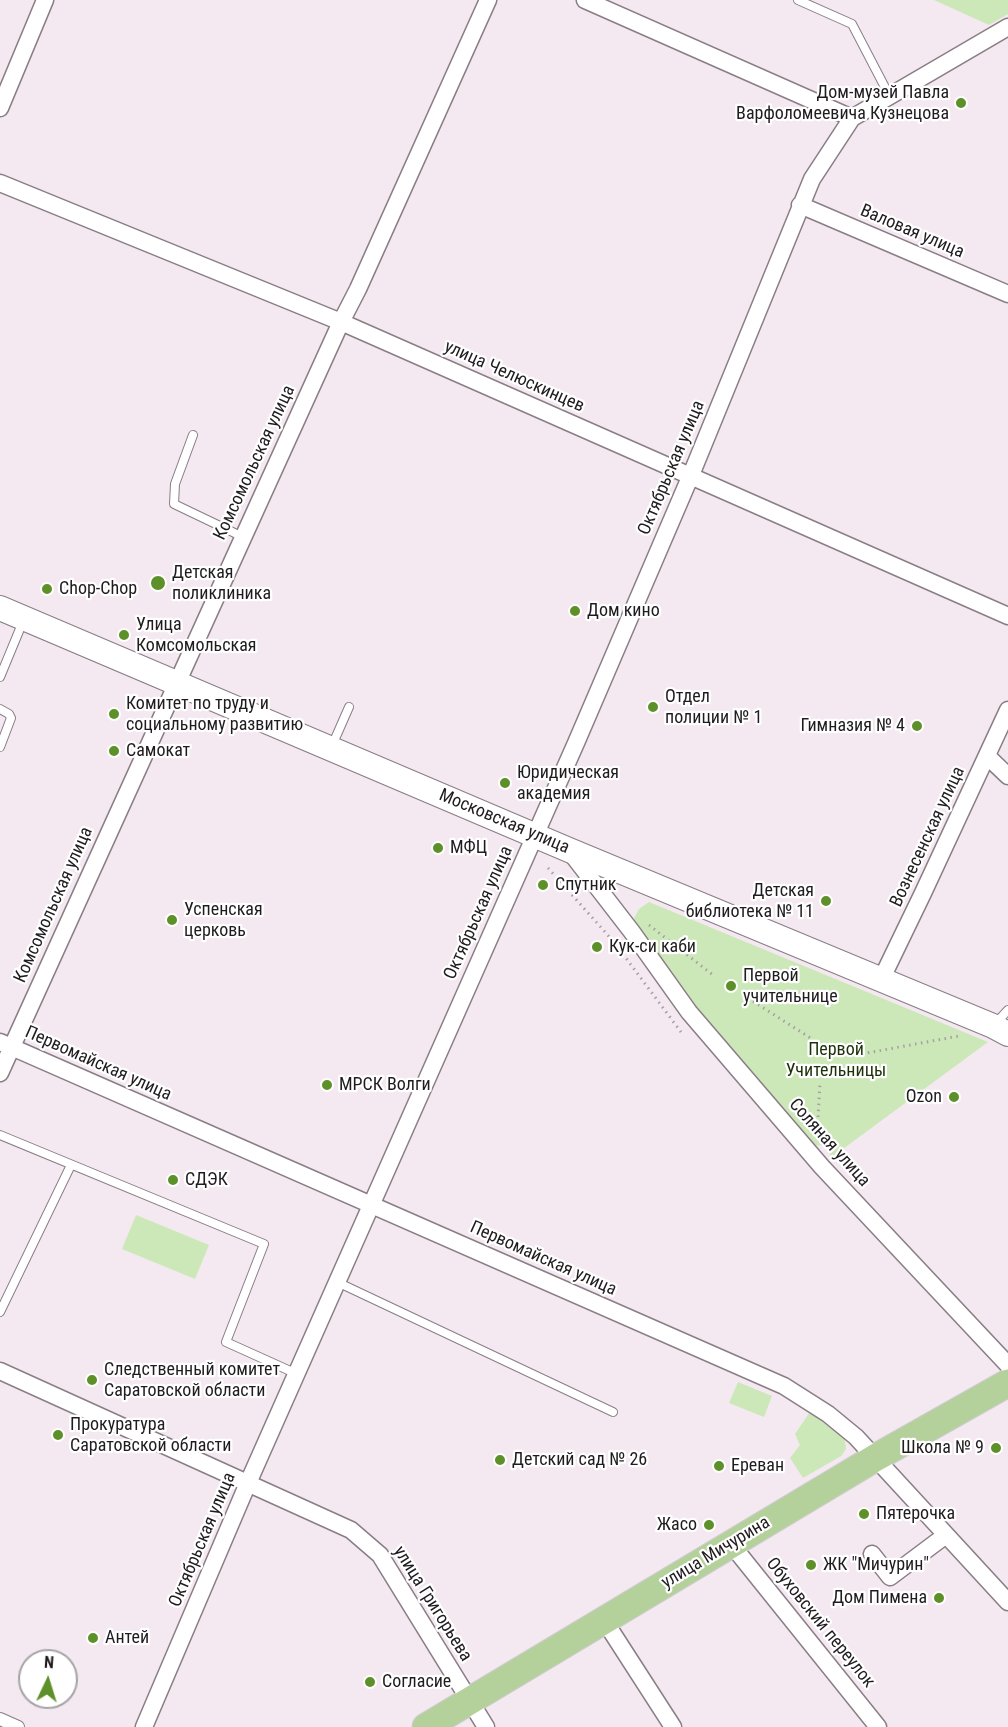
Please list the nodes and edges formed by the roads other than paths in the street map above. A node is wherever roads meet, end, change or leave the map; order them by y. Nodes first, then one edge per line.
1 (45, 0) edge
2 (488, 0) edge
3 (585, 0) edge
4 (798, 0) edge
5 (1008, 27) edge
6 (890, 97) junction
7 (0, 108) edge
8 (852, 118) junction
9 (0, 183) edge
10 (800, 205) junction
11 (1008, 294) edge
12 (341, 322) junction
13 (193, 435) dead end
14 (691, 475) junction
15 (243, 537) junction
16 (0, 608) edge
17 (1008, 616) edge
18 (24, 619) junction
19 (0, 677) edge
20 (177, 683) junction
21 (350, 707) dead end
22 (0, 709) edge
23 (1008, 710) edge
24 (0, 747) edge
25 (331, 748) junction
26 (987, 756) junction
27 (1008, 776) edge
28 (535, 835) junction
29 (569, 850) junction
30 (881, 980) junction
31 (1003, 1023) edge
32 (6, 1045) edge
33 (0, 1073) edge
34 (0, 1135) edge
35 (71, 1165) junction
36 (371, 1205) junction
37 (337, 1282) junction
38 (0, 1312) edge
39 (1008, 1365) edge
40 (0, 1371) edge
41 (297, 1374) junction
42 (1008, 1383) edge
43 (613, 1412) dead end
44 (875, 1458) junction
45 (248, 1483) junction
46 (946, 1535) junction
47 (731, 1544) junction
48 (872, 1554) dead end
49 (1008, 1602) edge
50 (604, 1620) junction
51 (470, 1700) junction
52 (0, 1719) edge
53 (18, 1727) edge
54 (144, 1727) edge
55 (426, 1727) edge
56 (486, 1727) edge
57 (673, 1727) edge
58 (878, 1727) edge

1 - 7 street
2 - 12 street, Комсомольская улица
3 - 8 street
4 - 6 lane
5 - 6 street
6 - 8 street
8 - 10 street, Октябрьская улица
9 - 12 street, улица Челюскинцев
10 - 11 street, Валовая улица
10 - 14 street, Октябрьская улица
12 - 14 street, улица Челюскинцев
12 - 15 street, Комсомольская улица
13 - 15 lane
14 - 17 street, улица Челюскинцев
14 - 28 street, Октябрьская улица
15 - 20 street, Комсомольская улица
16 - 18 main road, Московская улица
18 - 19 lane
18 - 20 main road, Московская улица
20 - 25 main road, Московская улица
20 - 32 street, Комсомольская улица
21 - 25 lane
22 - 24 lane
23 - 26 street, Вознесенская улица
25 - 28 main road, Московская улица
26 - 27 street
26 - 30 street, Вознесенская улица
28 - 29 main road, Московская улица
28 - 36 street, Октябрьская улица
29 - 30 main road, Московская улица
29 - 39 street, Соляная улица
30 - 31 main road, Московская улица
32 - 33 street, Комсомольская улица
32 - 36 street, Первомайская улица
34 - 35 lane
35 - 38 lane
35 - 41 lane
36 - 37 street, Октябрьская улица
36 - 44 street, Первомайская улица
37 - 41 street, Октябрьская улица
37 - 43 lane
40 - 45 street, улица Григорьева
41 - 45 street, Октябрьская улица
42 - 44 main road, улица Мичурина
44 - 46 street, Первомайская улица
44 - 47 main road, улица Мичурина
45 - 51 street, улица Григорьева
45 - 54 street, Октябрьская улица
46 - 48 street
46 - 49 street, Первомайская улица
47 - 50 main road, улица Мичурина
47 - 58 street, Обуховский переулок
50 - 51 main road, улица Мичурина
50 - 57 street
51 - 55 main road, улица Мичурина
51 - 56 street, улица Григорьева
52 - 53 street

